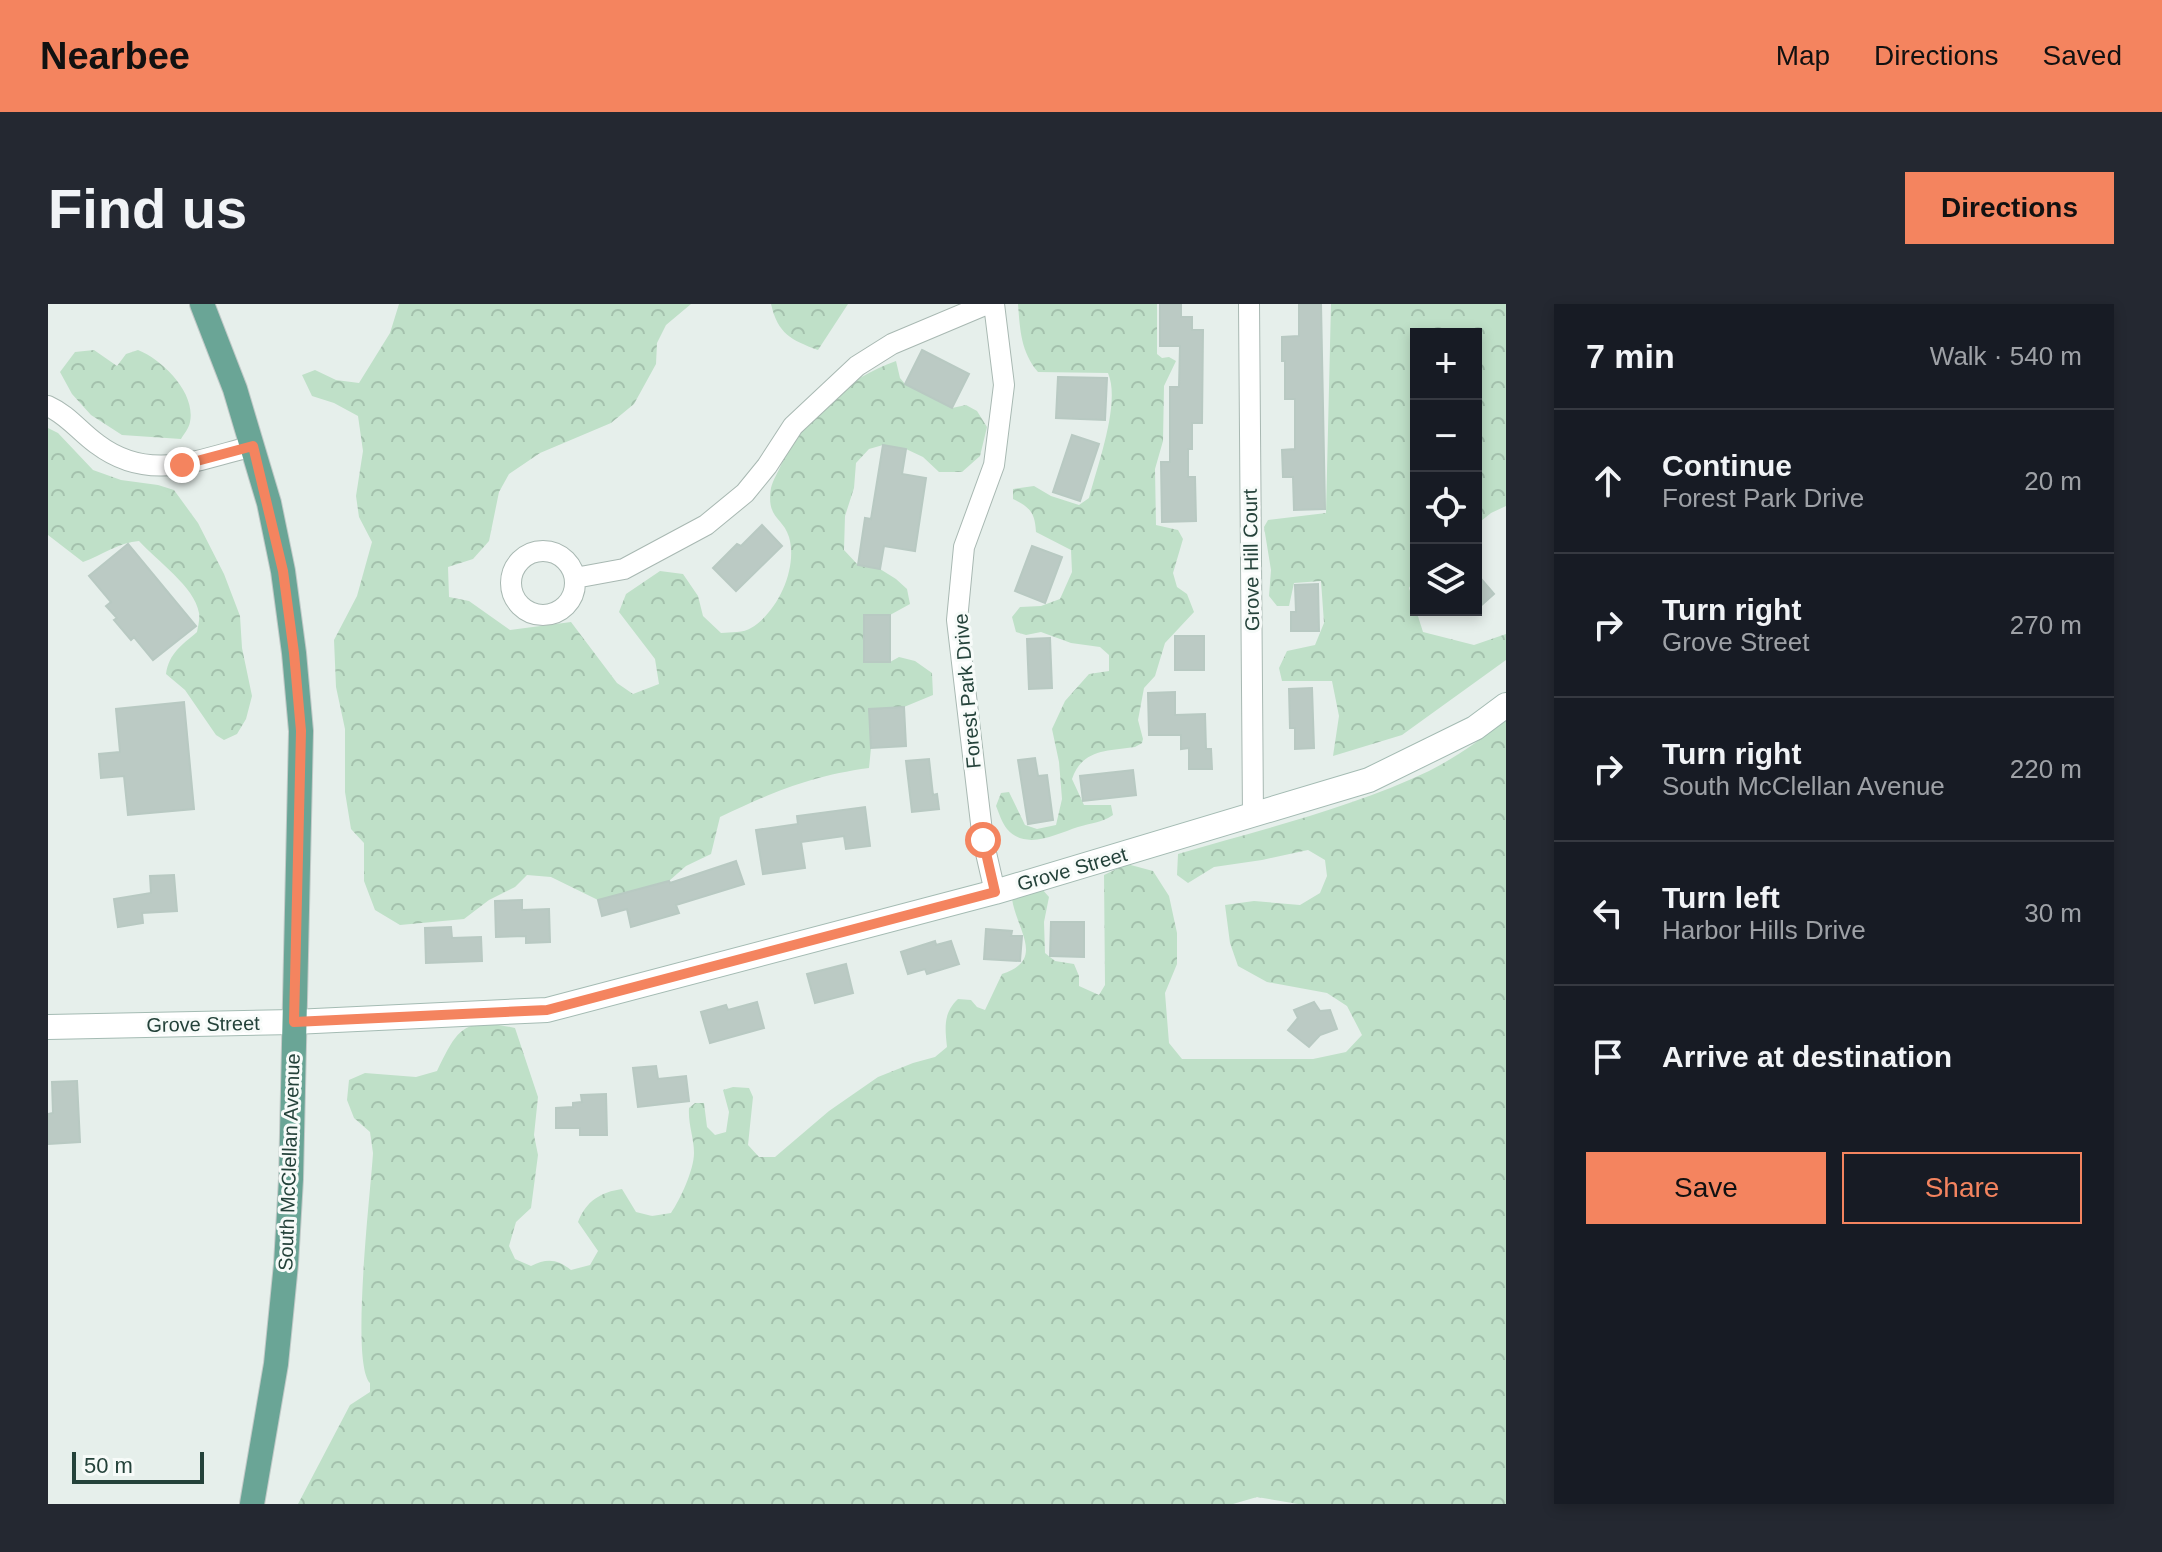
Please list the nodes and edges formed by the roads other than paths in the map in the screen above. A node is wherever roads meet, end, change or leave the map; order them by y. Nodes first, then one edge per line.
1 (202, 304) edge
2 (987, 304) edge
3 (994, 304) edge
4 (1249, 304) edge
5 (48, 406) edge
6 (253, 446) junction
7 (575, 578) dead end
8 (1506, 705) edge
9 (1253, 816) junction
10 (995, 892) junction
11 (294, 1022) junction
12 (48, 1027) edge
13 (252, 1504) edge

1 - 6 main road, South McClellan Avenue
2 - 7 street
3 - 10 street, Forest Park Drive
4 - 9 street, Grove Hill Court
5 - 6 street
6 - 11 main road, South McClellan Avenue
8 - 9 main road, Grove Street
9 - 10 main road, Grove Street
10 - 11 main road, Grove Street
11 - 12 main road, Grove Street
11 - 13 main road, South McClellan Avenue

